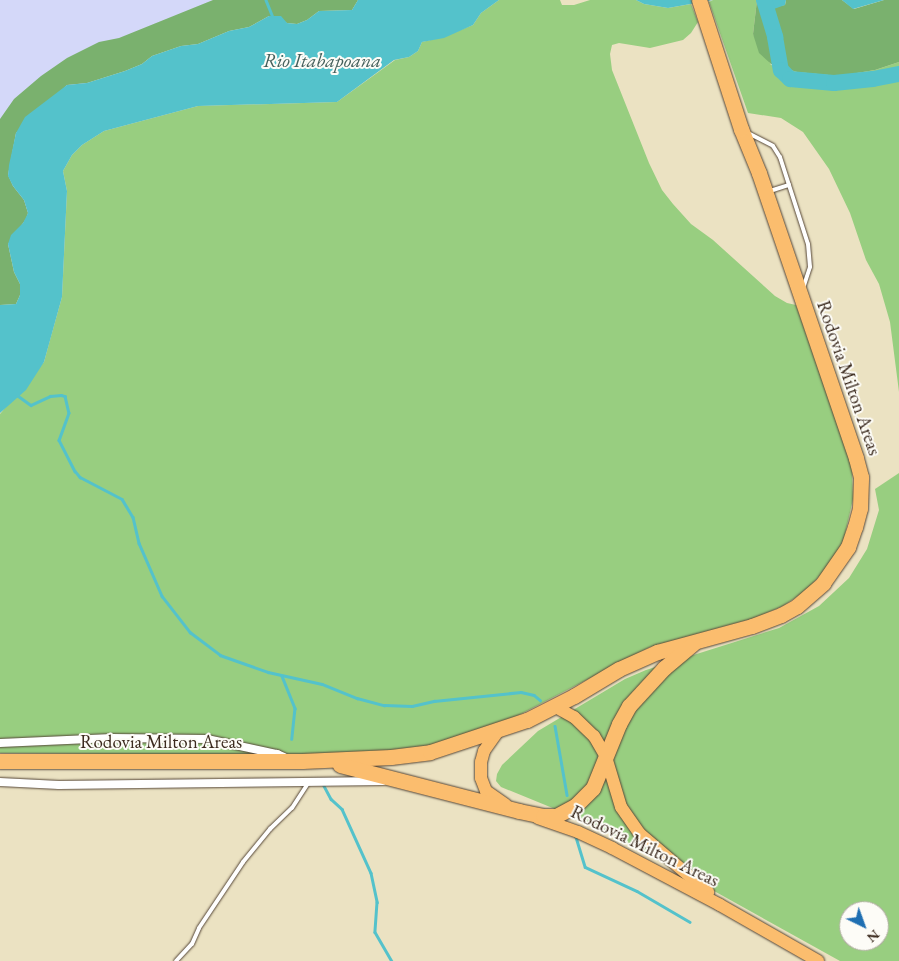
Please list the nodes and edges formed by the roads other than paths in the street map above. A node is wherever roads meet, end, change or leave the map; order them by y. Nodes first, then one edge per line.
1 (699, 0) edge
2 (741, 129) junction
3 (789, 185) junction
4 (766, 192) junction
5 (800, 294) junction
6 (698, 639) junction
7 (554, 706) junction
8 (498, 731) junction
9 (0, 743) edge
10 (606, 757) junction
11 (0, 761) edge
12 (290, 761) junction
13 (323, 761) junction
14 (309, 781) junction
15 (407, 781) junction
16 (0, 782) edge
17 (519, 812) junction
18 (720, 905) junction
19 (176, 961) edge
20 (818, 961) edge

1 - 2 highway, Rodovia Milton Areas
2 - 3 lane
2 - 4 highway, Rodovia Milton Areas
3 - 4 lane
3 - 5 lane
4 - 5 highway, Rodovia Milton Areas
5 - 6 highway, Rodovia Milton Areas
6 - 7 highway, Rodovia Milton Areas
6 - 10 highway
7 - 8 highway, Rodovia Milton Areas
7 - 10 main road, Rodovia Milton Areas
8 - 13 highway, Rodovia Milton Areas
8 - 17 main road
9 - 12 street
10 - 17 highway
10 - 18 main road, Rodovia Milton Areas
11 - 12 highway, Rodovia Milton Areas
12 - 13 highway, Rodovia Milton Areas
13 - 15 highway, Rodovia Milton Areas
14 - 15 street
14 - 16 street
14 - 19 lane
15 - 17 highway, Rodovia Milton Areas
17 - 18 main road, Rodovia Milton Areas
18 - 20 main road

